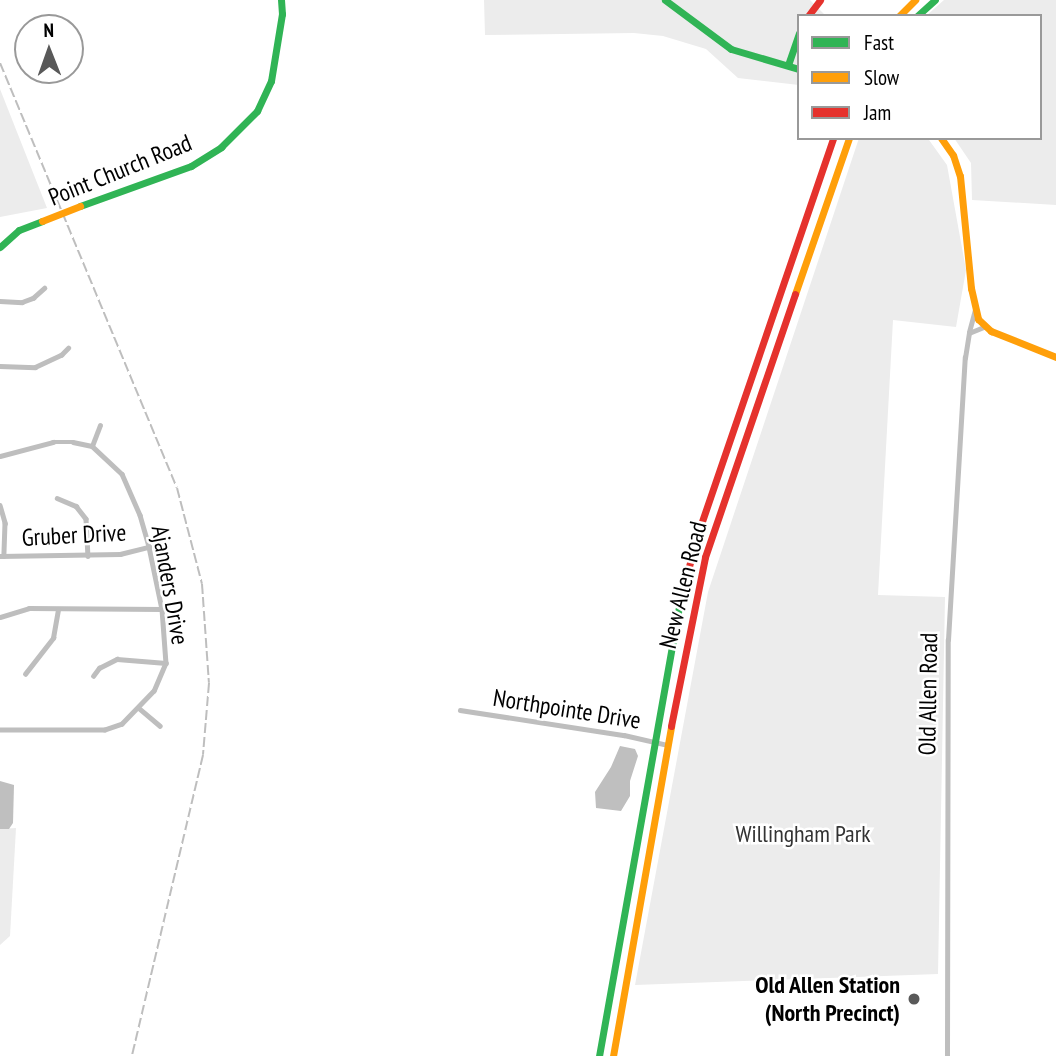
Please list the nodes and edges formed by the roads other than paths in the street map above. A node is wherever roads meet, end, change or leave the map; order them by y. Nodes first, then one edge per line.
1 (281, 0) edge
2 (665, 0) edge
3 (915, 0) edge
4 (935, 0) edge
5 (900, 14) edge
6 (919, 14) edge
7 (797, 39) edge
8 (788, 65) junction
9 (797, 68) edge
10 (832, 140) edge
11 (848, 140) edge
12 (942, 140) edge
13 (0, 247) edge
14 (784, 284) junction
15 (44, 288) dead end
16 (0, 301) edge
17 (790, 309) junction
18 (975, 310) junction
19 (984, 327) junction
20 (969, 333) junction
21 (68, 348) dead end
22 (1056, 357) edge
23 (0, 366) edge
24 (100, 425) dead end
25 (92, 446) junction
26 (0, 456) edge
27 (57, 498) dead end
28 (0, 505) edge
29 (149, 547) junction
30 (2, 556) edge
31 (88, 556) junction
32 (58, 609) junction
33 (162, 609) junction
34 (0, 617) edge
35 (166, 663) junction
36 (25, 674) dead end
37 (93, 676) dead end
38 (140, 709) junction
39 (460, 710) dead end
40 (160, 726) dead end
41 (0, 730) edge
42 (653, 741) junction
43 (668, 745) junction
44 (600, 1056) edge
45 (613, 1056) edge
46 (947, 1056) edge

1 - 13 main road, Point Church Road, bridge
2 - 8 main road
3 - 5 main road
4 - 6 main road
7 - 8 main road
8 - 9 main road
10 - 14 main road, New Allen Road
11 - 17 main road, New Allen Road
12 - 18 main road
14 - 17 main road
14 - 42 main road, New Allen Road
15 - 16 street
17 - 43 main road, New Allen Road
18 - 19 main road
18 - 20 street, Old Allen Road
19 - 20 street
19 - 22 main road
20 - 46 street, Old Allen Road
21 - 23 street
24 - 25 street
25 - 26 street
25 - 29 street, Ajanders Drive
27 - 31 street
28 - 30 street
29 - 31 street, Gruber Drive
29 - 33 street, Ajanders Drive
30 - 31 street, Gruber Drive
32 - 33 street
32 - 34 street
32 - 36 street
33 - 35 street, Ajanders Drive
35 - 37 street
35 - 38 street, Ajanders Drive
38 - 40 street
38 - 41 street
39 - 42 street, Northpointe Drive
42 - 43 street, Northpointe Drive
42 - 44 main road, New Allen Road
43 - 45 main road, New Allen Road

